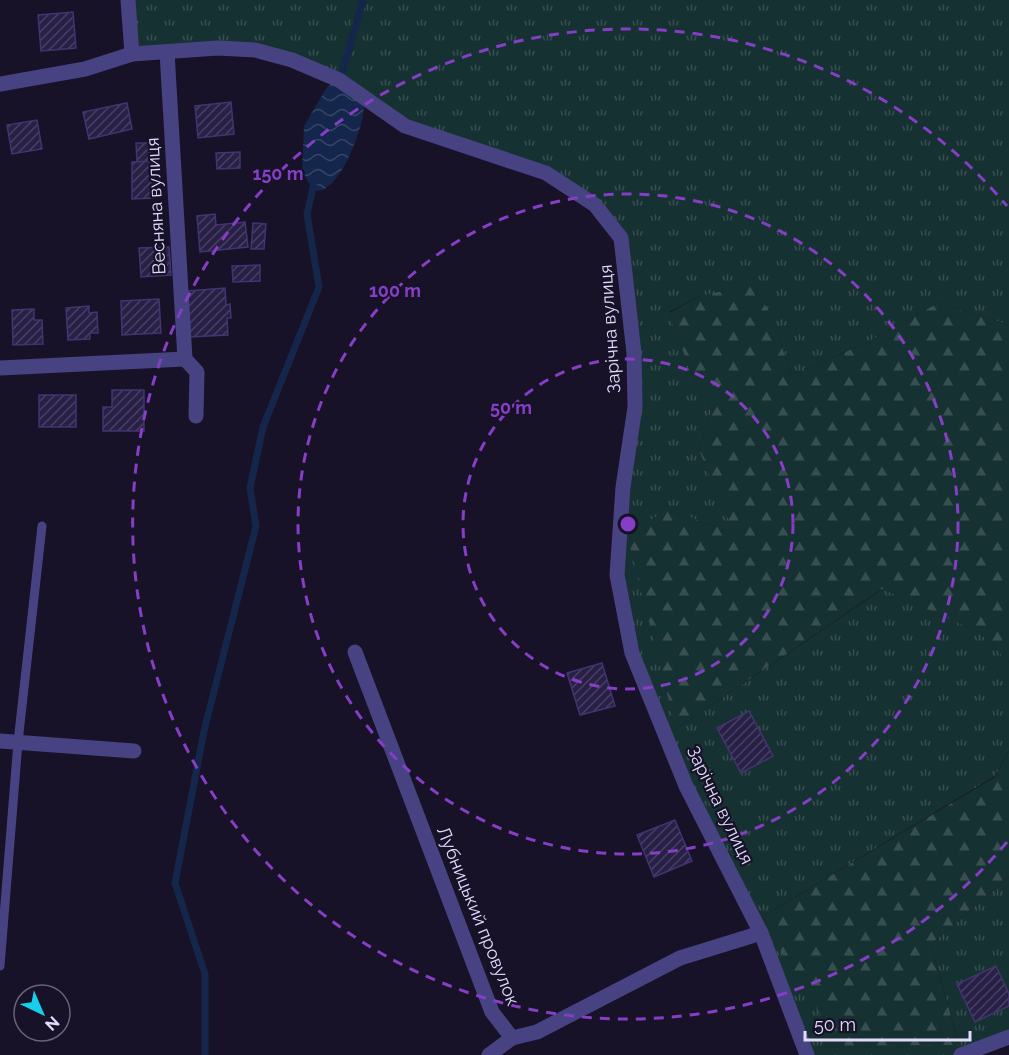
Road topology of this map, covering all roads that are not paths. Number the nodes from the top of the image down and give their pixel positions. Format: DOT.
graph roads {
  1 [pos="128,0"];
  2 [pos="167,52"];
  3 [pos="132,54"];
  4 [pos="0,84"];
  5 [pos="185,359"];
  6 [pos="0,368"];
  7 [pos="196,416"];
  8 [pos="42,526"];
  9 [pos="355,652"];
  10 [pos="0,741"];
  11 [pos="18,742"];
  12 [pos="134,750"];
  13 [pos="761,933"];
  14 [pos="0,966"];
  15 [pos="1009,1037"];
  16 [pos="512,1038"];
  17 [pos="489,1055"];
  18 [pos="807,1055"];
  19 [pos="961,1055"];
  1 -- 3 [label="street"];
  2 -- 3 [label="street, Зарічна вулиця"];
  2 -- 5 [label="street, Весняна вулиця"];
  2 -- 13 [label="street, Зарічна вулиця"];
  3 -- 4 [label="street, Зарічна вулиця"];
  5 -- 6 [label="street"];
  5 -- 7 [label="street, Весняна вулиця"];
  8 -- 11 [label="lane"];
  9 -- 16 [label="street, Лубницький провулок"];
  10 -- 11 [label="street"];
  11 -- 12 [label="street"];
  11 -- 14 [label="lane"];
  13 -- 16 [label="street"];
  13 -- 18 [label="street, Зарічна вулиця"];
  15 -- 19 [label="street"];
  16 -- 17 [label="street"];
}
